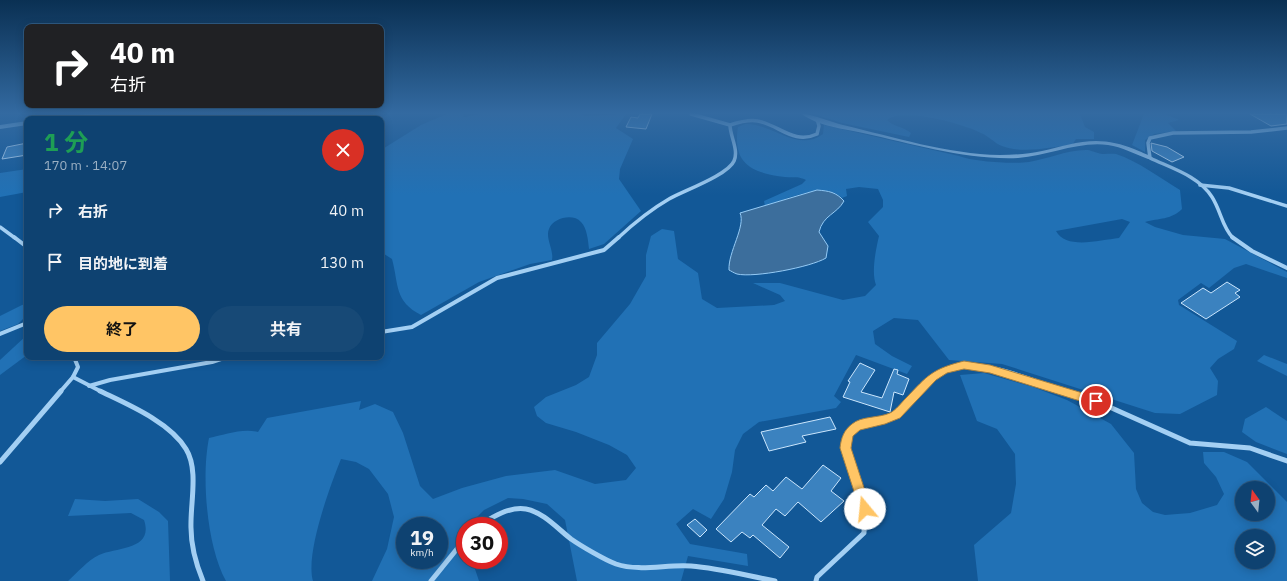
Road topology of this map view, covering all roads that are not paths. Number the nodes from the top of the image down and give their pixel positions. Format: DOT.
graph roads {
  1 [pos="731,141"];
  2 [pos="909,141"];
  3 [pos="1149,141"];
  4 [pos="1150,158"];
  5 [pos="1200,184"];
  6 [pos="1287,206"];
  7 [pos="0,228"];
  8 [pos="24,245"];
  9 [pos="1287,268"];
  10 [pos="24,324"];
  11 [pos="384,332"];
  12 [pos="0,334"];
  13 [pos="75,360"];
  14 [pos="218,360"];
  15 [pos="73,377"];
  16 [pos="88,386"];
  17 [pos="1287,461"];
  18 [pos="0,462"];
  19 [pos="492,517"];
  20 [pos="456,550"];
  21 [pos="204,581"];
  22 [pos="431,581"];
  23 [pos="774,581"];
  24 [pos="816,581"];
  1 -- 11 [label="street"];
  2 -- 4 [label="street"];
  3 -- 4 [label="street"];
  4 -- 5 [label="street"];
  5 -- 6 [label="street"];
  5 -- 9 [label="street"];
  7 -- 8 [label="street"];
  10 -- 12 [label="street"];
  13 -- 15 [label="street"];
  14 -- 16 [label="street"];
  15 -- 16 [label="street"];
  15 -- 18 [label="street"];
  16 -- 21 [label="street"];
  17 -- 24 [label="street"];
  19 -- 23 [label="street"];
  20 -- 22 [label="street"];
}
